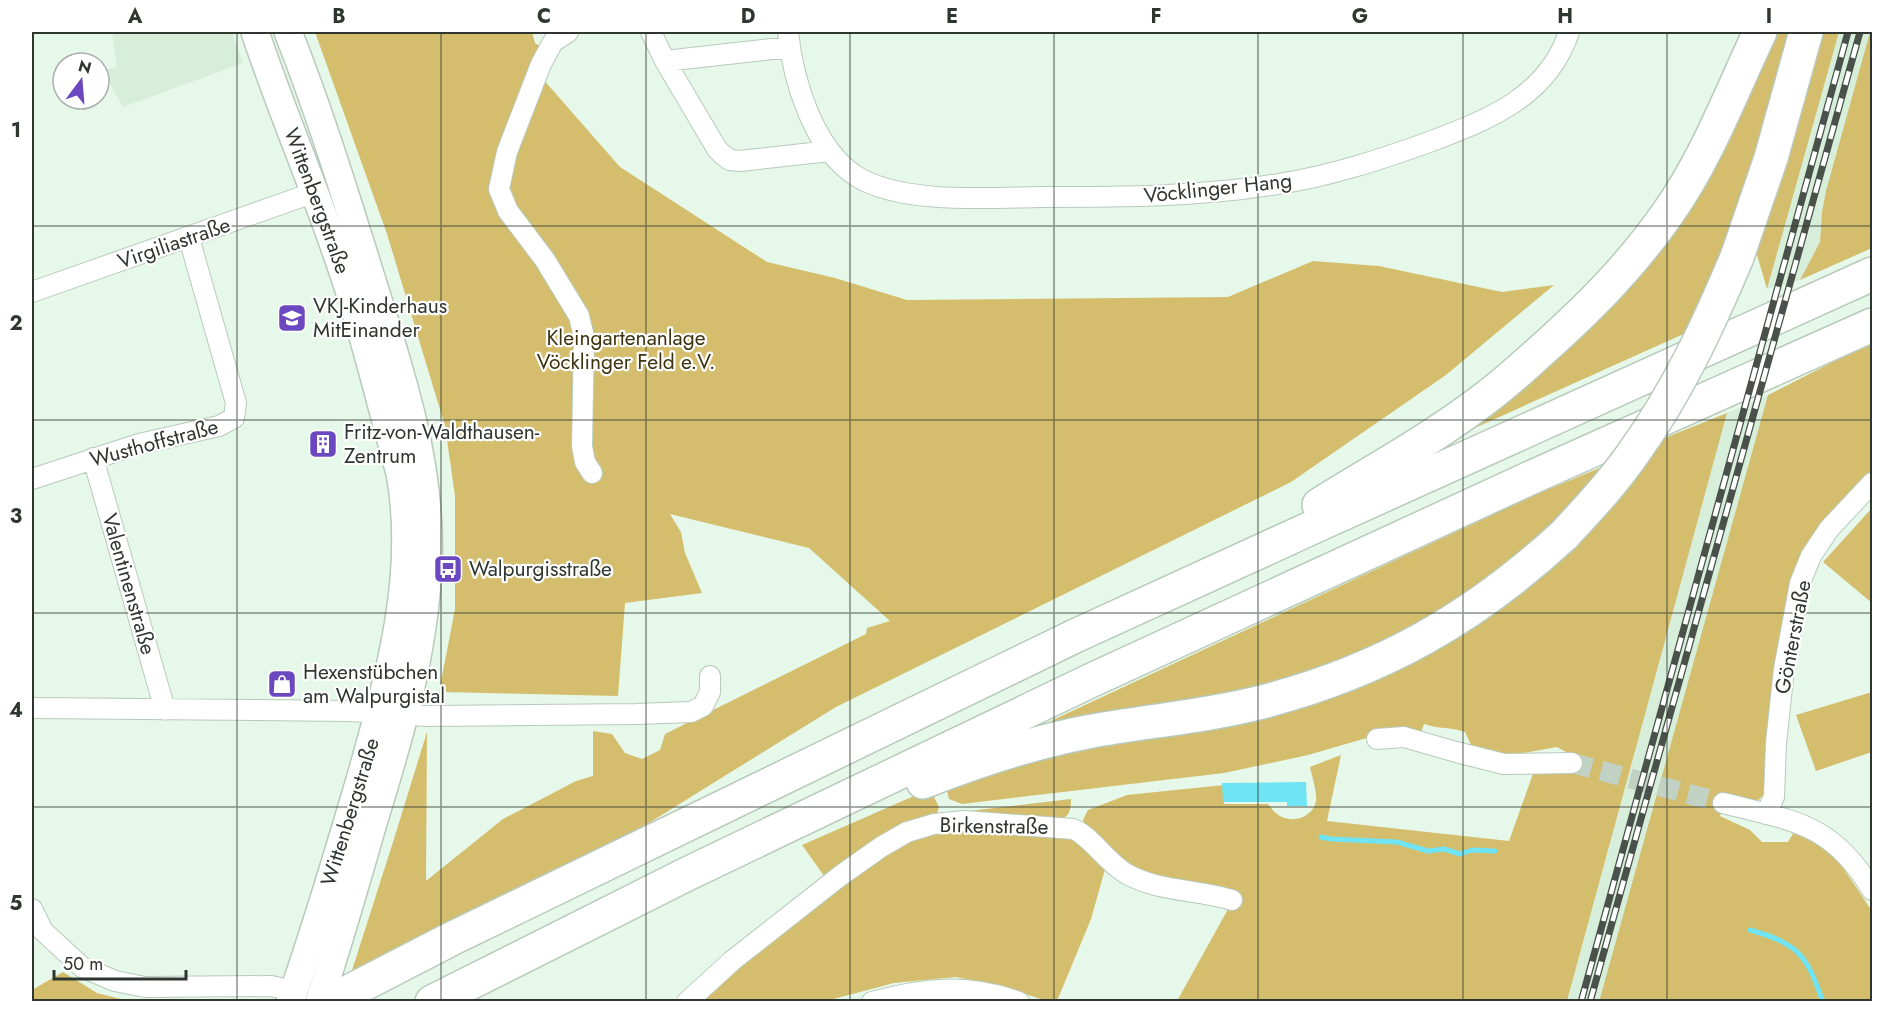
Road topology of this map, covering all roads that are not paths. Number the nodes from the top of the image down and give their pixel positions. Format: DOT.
graph roads {
  1 [pos="255,32"];
  2 [pos="288,32"];
  3 [pos="567,32"];
  4 [pos="651,32"];
  5 [pos="1569,32"];
  6 [pos="1760,32"];
  7 [pos="1806,32"];
  8 [pos="789,39"];
  9 [pos="665,62"];
  10 [pos="830,151"];
  11 [pos="315,192"];
  12 [pos="189,238"];
  13 [pos="1872,274"];
  14 [pos="32,292"];
  15 [pos="1872,325"];
  16 [pos="93,458"];
  17 [pos="592,473"];
  18 [pos="32,479"];
  19 [pos="1872,483"];
  20 [pos="1206,576"];
  21 [pos="710,676"];
  22 [pos="32,708"];
  23 [pos="165,711"];
  24 [pos="392,713"];
  25 [pos="1377,739"];
  26 [pos="1572,763"];
  27 [pos="1723,803"];
  28 [pos="1766,814"];
  29 [pos="782,829"];
  30 [pos="1872,890"];
  31 [pos="1232,900"];
  32 [pos="32,909"];
  33 [pos="329,988"];
  34 [pos="292,997"];
  35 [pos="319,1002"];
  36 [pos="432,1002"];
  37 [pos="687,1002"];
  38 [pos="872,1002"];
  39 [pos="1019,1002"];
  1 -- 11 [label="main road, Wittenbergstraße"];
  2 -- 24 [label="main road, Wittenbergstraße"];
  3 -- 17 [label="street"];
  4 -- 9 [label="street"];
  5 -- 10 [label="street, Vöcklinger Hang"];
  6 -- 20 [label="highway"];
  7 -- 29 [label="highway, bridge"];
  8 -- 9 [label="street, Vöcklinger Hang"];
  8 -- 10 [label="street, Vöcklinger Hang"];
  9 -- 10 [label="street"];
  11 -- 12 [label="street, Virgiliastraße"];
  11 -- 24 [label="main road, Wittenbergstraße"];
  12 -- 14 [label="street, Virgiliastraße"];
  12 -- 16 [label="street, Wusthoffstraße"];
  13 -- 20 [label="highway"];
  15 -- 29 [label="highway"];
  16 -- 18 [label="street, Wusthoffstraße"];
  16 -- 23 [label="street, Valentinenstraße"];
  19 -- 28 [label="street, Gönterstraße"];
  20 -- 33 [label="highway"];
  21 -- 24 [label="street"];
  22 -- 23 [label="street"];
  23 -- 24 [label="street"];
  24 -- 33 [label="main road, Wittenbergstraße"];
  24 -- 34 [label="main road, Wittenbergstraße"];
  25 -- 26 [label="street"];
  27 -- 28 [label="street"];
  28 -- 30 [label="street"];
  29 -- 36 [label="highway"];
  31 -- 37 [label="street, Birkenstraße"];
  32 -- 34 [label="street"];
  33 -- 35 [label="main road, Wittenbergstraße"];
  38 -- 39 [label="street"];
}
